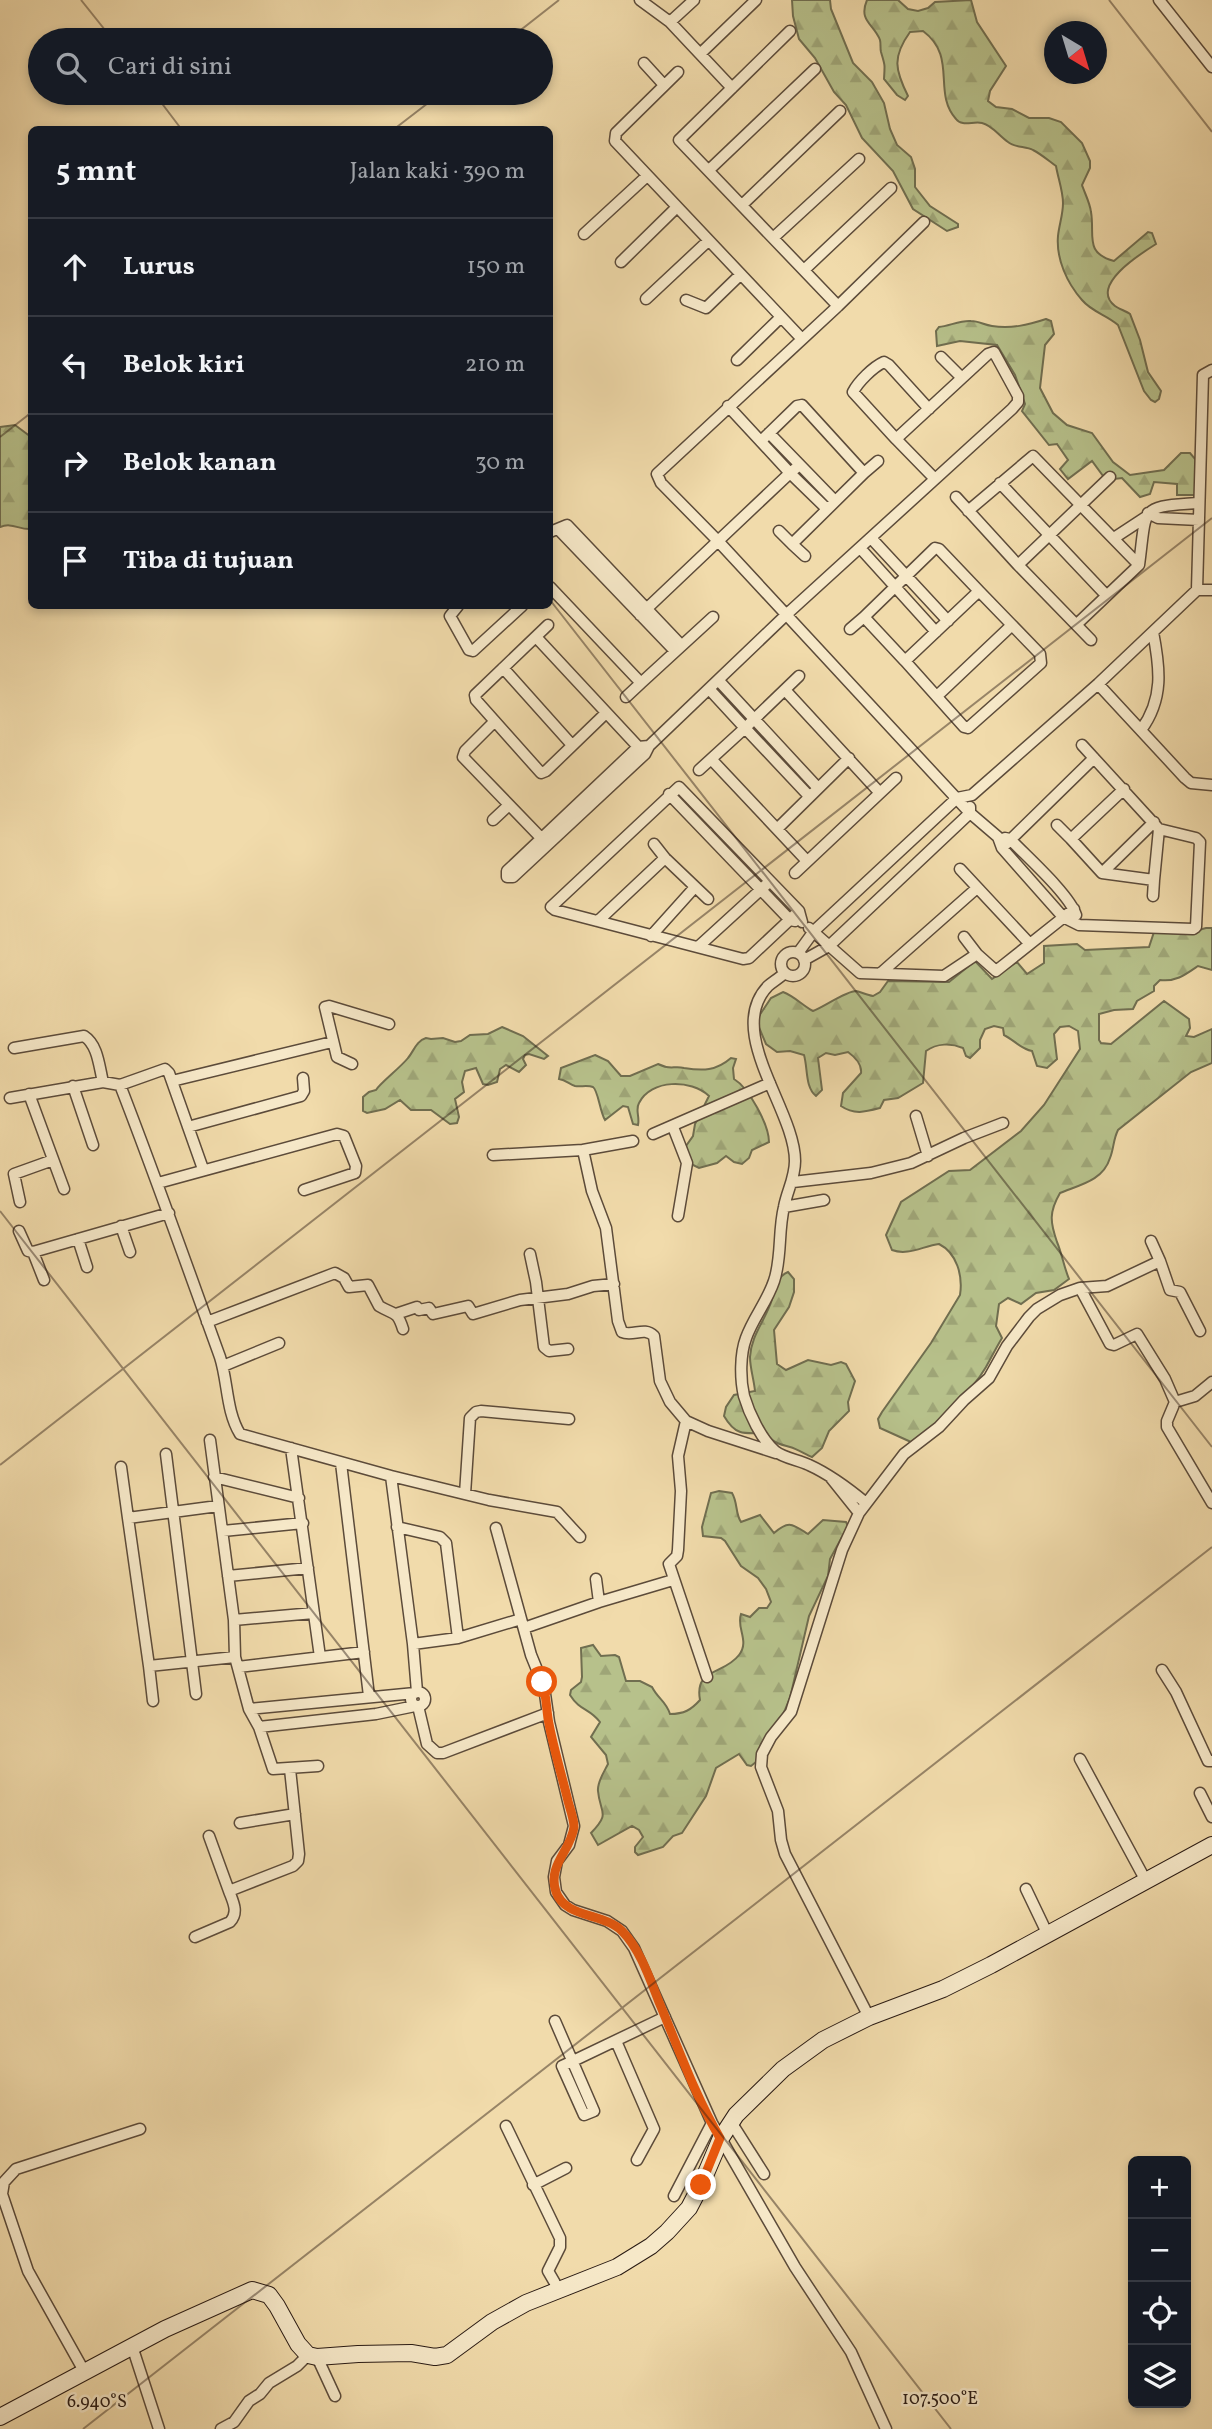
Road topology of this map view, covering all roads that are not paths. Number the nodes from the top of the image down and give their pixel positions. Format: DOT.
graph roads {
  1 [pos="640,0"];
  2 [pos="694,0"];
  3 [pos="756,0"];
  4 [pos="1158,0"];
  5 [pos="670,22"];
  6 [pos="790,31"];
  7 [pos="700,54"];
  8 [pos="644,63"];
  9 [pos="1212,67"];
  10 [pos="816,69"];
  11 [pos="678,72"];
  12 [pos="664,85"];
  13 [pos="732,88"];
  14 [pos="840,111"];
  15 [pos="859,159"];
  16 [pos="709,170"];
  17 [pos="647,176"];
  18 [pos="891,188"];
  19 [pos="743,205"];
  20 [pos="676,208"];
  21 [pos="924,222"];
  22 [pos="584,234"];
  23 [pos="773,238"];
  24 [pos="708,241"];
  25 [pos="621,262"];
  26 [pos="804,270"];
  27 [pos="740,275"];
  28 [pos="646,299"];
  29 [pos="686,300"];
  30 [pos="838,306"];
  31 [pos="781,317"];
  32 [pos="802,339"];
  33 [pos="942,357"];
  34 [pos="737,360"];
  35 [pos="1212,370"];
  36 [pos="961,378"];
  37 [pos="728,406"];
  38 [pos="929,409"];
  39 [pos="765,437"];
  40 [pos="896,439"];
  41 [pos="878,461"];
  42 [pos="795,469"];
  43 [pos="864,472"];
  44 [pos="1110,477"];
  45 [pos="935,479"];
  46 [pos="1000,483"];
  47 [pos="956,497"];
  48 [pos="1082,503"];
  49 [pos="1199,503"];
  50 [pos="830,504"];
  51 [pos="968,511"];
  52 [pos="1147,515"];
  53 [pos="1199,520"];
  54 [pos="554,531"];
  55 [pos="779,531"];
  56 [pos="1049,534"];
  57 [pos="871,538"];
  58 [pos="1114,538"];
  59 [pos="718,541"];
  60 [pos="792,544"];
  61 [pos="860,548"];
  62 [pos="805,556"];
  63 [pos="1018,565"];
  64 [pos="1139,565"];
  65 [pos="906,576"];
  66 [pos="895,587"];
  67 [pos="553,590"];
  68 [pos="1197,590"];
  69 [pos="1212,590"];
  70 [pos="979,591"];
  71 [pos="1105,595"];
  72 [pos="456,609"];
  73 [pos="519,609"];
  74 [pos="643,612"];
  75 [pos="787,614"];
  76 [pos="713,617"];
  77 [pos="864,618"];
  78 [pos="948,621"];
  79 [pos="1077,624"];
  80 [pos="548,625"];
  81 [pos="1012,625"];
  82 [pos="850,629"];
  83 [pos="936,632"];
  84 [pos="1153,632"];
  85 [pos="536,637"];
  86 [pos="1091,640"];
  87 [pos="678,648"];
  88 [pos="905,661"];
  89 [pos="503,668"];
  90 [pos="799,677"];
  91 [pos="719,681"];
  92 [pos="641,683"];
  93 [pos="1098,684"];
  94 [pos="710,690"];
  95 [pos="785,690"];
  96 [pos="937,696"];
  97 [pos="626,697"];
  98 [pos="607,713"];
  99 [pos="494,722"];
  100 [pos="749,724"];
  101 [pos="1141,730"];
  102 [pos="572,745"];
  103 [pos="1082,745"];
  104 [pos="644,749"];
  105 [pos="849,758"];
  106 [pos="1094,758"];
  107 [pos="712,760"];
  108 [pos="699,770"];
  109 [pos="896,778"];
  110 [pos="1212,785"];
  111 [pos="1124,789"];
  112 [pos="814,792"];
  113 [pos="880,793"];
  114 [pos="972,795"];
  115 [pos="957,798"];
  116 [pos="509,805"];
  117 [pos="970,813"];
  118 [pos="493,820"];
  119 [pos="1057,825"];
  120 [pos="1156,826"];
  121 [pos="777,829"];
  122 [pos="1010,839"];
  123 [pos="1071,839"];
  124 [pos="1000,842"];
  125 [pos="654,844"];
  126 [pos="665,858"];
  127 [pos="807,861"];
  128 [pos="960,869"];
  129 [pos="795,873"];
  130 [pos="1102,873"];
  131 [pos="1154,880"];
  132 [pos="766,886"];
  133 [pos="695,887"];
  134 [pos="977,888"];
  135 [pos="1153,896"];
  136 [pos="708,899"];
  137 [pos="1074,909"];
  138 [pos="800,917"];
  139 [pos="1063,917"];
  140 [pos="790,920"];
  141 [pos="598,921"];
  142 [pos="1079,925"];
  143 [pos="814,931"];
  144 [pos="651,936"];
  145 [pos="964,937"];
  146 [pos="1029,943"];
  147 [pos="829,946"];
  148 [pos="698,947"];
  149 [pos="977,954"];
  150 [pos="801,956"];
  151 [pos="882,972"];
  152 [pos="785,973"];
  153 [pos="390,1024"];
  154 [pos="332,1042"];
  155 [pos="14,1048"];
  156 [pos="352,1064"];
  157 [pos="303,1078"];
  158 [pos="172,1081"];
  159 [pos="103,1082"];
  160 [pos="770,1083"];
  161 [pos="120,1085"];
  162 [pos="74,1086"];
  163 [pos="29,1094"];
  164 [pos="10,1098"];
  165 [pos="916,1116"];
  166 [pos="1003,1124"];
  167 [pos="188,1127"];
  168 [pos="673,1127"];
  169 [pos="653,1134"];
  170 [pos="633,1141"];
  171 [pos="93,1145"];
  172 [pos="583,1150"];
  173 [pos="493,1155"];
  174 [pos="928,1156"];
  175 [pos="53,1160"];
  176 [pos="203,1169"];
  177 [pos="158,1182"];
  178 [pos="793,1182"];
  179 [pos="64,1189"];
  180 [pos="304,1190"];
  181 [pos="824,1200"];
  182 [pos="20,1202"];
  183 [pos="784,1207"];
  184 [pos="169,1213"];
  185 [pos="678,1216"];
  186 [pos="121,1226"];
  187 [pos="19,1231"];
  188 [pos="78,1239"];
  189 [pos="1151,1241"];
  190 [pos="33,1252"];
  191 [pos="130,1252"];
  192 [pos="530,1254"];
  193 [pos="1160,1261"];
  194 [pos="87,1267"];
  195 [pos="44,1280"];
  196 [pos="614,1284"];
  197 [pos="1080,1288"];
  198 [pos="538,1298"];
  199 [pos="396,1314"];
  200 [pos="207,1322"];
  201 [pos="403,1329"];
  202 [pos="1200,1331"];
  203 [pos="279,1343"];
  204 [pos="568,1349"];
  205 [pos="223,1366"];
  206 [pos="1212,1382"];
  207 [pos="1175,1402"];
  208 [pos="569,1419"];
  209 [pos="686,1421"];
  210 [pos="210,1440"];
  211 [pos="291,1448"];
  212 [pos="776,1452"];
  213 [pos="166,1454"];
  214 [pos="341,1463"];
  215 [pos="121,1468"];
  216 [pos="390,1476"];
  217 [pos="214,1477"];
  218 [pos="465,1494"];
  219 [pos="299,1498"];
  220 [pos="858,1501"];
  221 [pos="1212,1503"];
  222 [pos="218,1506"];
  223 [pos="175,1510"];
  224 [pos="128,1518"];
  225 [pos="303,1523"];
  226 [pos="397,1527"];
  227 [pos="496,1528"];
  228 [pos="223,1531"];
  229 [pos="580,1537"];
  230 [pos="308,1568"];
  231 [pos="229,1576"];
  232 [pos="596,1579"];
  233 [pos="673,1580"];
  234 [pos="599,1602"];
  235 [pos="314,1613"];
  236 [pos="234,1620"];
  237 [pos="523,1624"];
  238 [pos="458,1638"];
  239 [pos="413,1644"];
  240 [pos="364,1652"];
  241 [pos="320,1657"];
  242 [pos="192,1662"];
  243 [pos="237,1662"];
  244 [pos="149,1666"];
  245 [pos="1163,1670"];
  246 [pos="707,1677"];
  247 [pos="416,1693"];
  248 [pos="196,1694"];
  249 [pos="369,1696"];
  250 [pos="153,1701"];
  251 [pos="417,1706"];
  252 [pos="249,1709"];
  253 [pos="548,1713"];
  254 [pos="259,1727"];
  255 [pos="1080,1759"];
  256 [pos="1212,1761"];
  257 [pos="318,1766"];
  258 [pos="290,1769"];
  259 [pos="1200,1793"];
  260 [pos="295,1814"];
  261 [pos="1212,1817"];
  262 [pos="240,1823"];
  263 [pos="209,1836"];
  264 [pos="1212,1845"];
  265 [pos="1146,1881"];
  266 [pos="1026,1889"];
  267 [pos="229,1891"];
  268 [pos="1048,1935"];
  269 [pos="195,1937"];
  270 [pos="665,2017"];
  271 [pos="869,2017"];
  272 [pos="555,2021"];
  273 [pos="616,2040"];
  274 [pos="731,2122"];
  275 [pos="506,2126"];
  276 [pos="140,2129"];
  277 [pos="716,2131"];
  278 [pos="637,2160"];
  279 [pos="566,2168"];
  280 [pos="764,2174"];
  281 [pos="533,2185"];
  282 [pos="674,2196"];
  283 [pos="559,2290"];
  284 [pos="132,2346"];
  285 [pos="313,2356"];
  286 [pos="84,2371"];
  287 [pos="335,2396"];
  288 [pos="0,2417"];
  289 [pos="159,2429"];
  290 [pos="221,2429"];
  291 [pos="886,2429"];
  1 -- 5 [label="street"];
  2 -- 5 [label="street"];
  3 -- 7 [label="street"];
  4 -- 9 [label="street"];
  5 -- 7 [label="street"];
  6 -- 13 [label="street"];
  7 -- 13 [label="street"];
  8 -- 12 [label="street"];
  10 -- 16 [label="street"];
  11 -- 12 [label="street"];
  12 -- 17 [label="street"];
  13 -- 16 [label="street"];
  14 -- 19 [label="street"];
  15 -- 23 [label="street"];
  16 -- 19 [label="street"];
  17 -- 20 [label="street"];
  17 -- 22 [label="street"];
  18 -- 26 [label="street"];
  19 -- 23 [label="street"];
  20 -- 24 [label="street"];
  20 -- 25 [label="street"];
  21 -- 30 [label="street"];
  23 -- 26 [label="street"];
  24 -- 27 [label="street"];
  24 -- 28 [label="street"];
  26 -- 30 [label="street"];
  27 -- 29 [label="street"];
  27 -- 31 [label="street"];
  30 -- 32 [label="street"];
  31 -- 32 [label="street"];
  31 -- 34 [label="street"];
  32 -- 37 [label="street"];
  33 -- 36 [label="street"];
  35 -- 49 [label="street"];
  36 -- 38 [label="street"];
  36 -- 45 [label="street"];
  37 -- 39 [label="street"];
  37 -- 59 [label="street"];
  38 -- 40 [label="street"];
  38 -- 40 [label="street"];
  39 -- 42 [label="street"];
  39 -- 43 [label="street"];
  40 -- 45 [label="street"];
  41 -- 43 [label="street"];
  42 -- 50 [label="street"];
  42 -- 59 [label="street"];
  43 -- 50 [label="street"];
  44 -- 48 [label="street"];
  45 -- 57 [label="street"];
  46 -- 48 [label="street"];
  46 -- 51 [label="street"];
  46 -- 56 [label="street"];
  47 -- 51 [label="street"];
  48 -- 56 [label="street"];
  48 -- 58 [label="street"];
  49 -- 52 [label="street"];
  49 -- 53 [label="street"];
  50 -- 60 [label="street"];
  51 -- 63 [label="street"];
  52 -- 53 [label="street"];
  52 -- 58 [label="street"];
  52 -- 64 [label="street"];
  53 -- 68 [label="street"];
  54 -- 74 [label="street"];
  55 -- 60 [label="street"];
  56 -- 63 [label="street"];
  56 -- 71 [label="street"];
  57 -- 61 [label="street"];
  57 -- 65 [label="street"];
  58 -- 64 [label="street"];
  59 -- 74 [label="street"];
  59 -- 75 [label="street"];
  60 -- 62 [label="street"];
  61 -- 66 [label="street"];
  61 -- 75 [label="street"];
  63 -- 79 [label="street"];
  64 -- 71 [label="street"];
  65 -- 66 [label="street"];
  65 -- 70 [label="street"];
  65 -- 78 [label="street"];
  66 -- 77 [label="street"];
  66 -- 83 [label="street"];
  67 -- 92 [label="street"];
  68 -- 69 [label="street"];
  68 -- 84 [label="street"];
  70 -- 78 [label="street"];
  70 -- 81 [label="street"];
  71 -- 79 [label="street"];
  72 -- 73 [label="street"];
  74 -- 87 [label="street"];
  75 -- 91 [label="street"];
  75 -- 115 [label="street"];
  76 -- 87 [label="street"];
  77 -- 82 [label="street"];
  77 -- 88 [label="street"];
  78 -- 83 [label="street"];
  79 -- 86 [label="street"];
  80 -- 85 [label="street"];
  81 -- 96 [label="street"];
  81 -- 96 [label="street"];
  83 -- 88 [label="street"];
  84 -- 93 [label="street"];
  84 -- 101 [label="street"];
  85 -- 89 [label="street"];
  85 -- 98 [label="street"];
  87 -- 92 [label="street"];
  88 -- 96 [label="street"];
  89 -- 99 [label="street"];
  89 -- 102 [label="street"];
  90 -- 95 [label="street"];
  91 -- 94 [label="street"];
  91 -- 100 [label="street"];
  92 -- 97 [label="street"];
  93 -- 101 [label="street"];
  93 -- 114 [label="street"];
  94 -- 100 [label="street"];
  94 -- 104 [label="street"];
  95 -- 100 [label="street"];
  95 -- 105 [label="street"];
  98 -- 102 [label="street"];
  98 -- 104 [label="street"];
  99 -- 102 [label="street"];
  99 -- 116 [label="street"];
  100 -- 107 [label="street"];
  100 -- 112 [label="street"];
  101 -- 110 [label="street"];
  103 -- 106 [label="street"];
  104 -- 116 [label="street"];
  105 -- 112 [label="street"];
  105 -- 113 [label="street"];
  106 -- 111 [label="street"];
  106 -- 122 [label="street"];
  107 -- 108 [label="street"];
  107 -- 121 [label="street"];
  109 -- 113 [label="street"];
  111 -- 120 [label="street"];
  111 -- 123 [label="street"];
  112 -- 121 [label="street"];
  113 -- 127 [label="street"];
  114 -- 115 [label="street"];
  114 -- 117 [label="street"];
  115 -- 117 [label="street"];
  115 -- 143 [label="street"];
  116 -- 118 [label="street"];
  117 -- 124 [label="street"];
  117 -- 147 [label="street"];
  119 -- 123 [label="street"];
  120 -- 130 [label="street"];
  120 -- 131 [label="street"];
  120 -- 142 [label="street"];
  121 -- 127 [label="street"];
  122 -- 124 [label="street"];
  122 -- 137 [label="street"];
  123 -- 130 [label="street"];
  124 -- 139 [label="street"];
  125 -- 126 [label="street"];
  126 -- 133 [label="street"];
  126 -- 141 [label="street"];
  127 -- 129 [label="street"];
  128 -- 134 [label="street"];
  130 -- 131 [label="street"];
  131 -- 135 [label="street"];
  132 -- 138 [label="street"];
  132 -- 140 [label="street"];
  132 -- 141 [label="street"];
  132 -- 148 [label="street"];
  133 -- 136 [label="street"];
  133 -- 144 [label="street"];
  134 -- 146 [label="street"];
  134 -- 151 [label="street"];
  137 -- 139 [label="street"];
  137 -- 142 [label="street"];
  138 -- 140 [label="street"];
  138 -- 143 [label="street"];
  139 -- 142 [label="street"];
  139 -- 146 [label="street"];
  140 -- 148 [label="street"];
  141 -- 144 [label="street"];
  143 -- 147 [label="street"];
  143 -- 150 [label="street"];
  144 -- 148 [label="street"];
  145 -- 149 [label="street"];
  146 -- 149 [label="street"];
  147 -- 150 [label="street"];
  147 -- 151 [label="street"];
  149 -- 151 [label="street"];
  150 -- 152 [label="street"];
  150 -- 152 [label="street"];
  152 -- 160 [label="street"];
  153 -- 154 [label="street"];
  154 -- 156 [label="street"];
  154 -- 158 [label="street"];
  155 -- 159 [label="street"];
  157 -- 167 [label="street"];
  158 -- 161 [label="street"];
  158 -- 167 [label="street"];
  159 -- 161 [label="street"];
  159 -- 162 [label="street"];
  160 -- 168 [label="street"];
  160 -- 178 [label="street"];
  161 -- 177 [label="street"];
  162 -- 163 [label="street"];
  162 -- 171 [label="street"];
  163 -- 164 [label="street"];
  163 -- 175 [label="street"];
  165 -- 174 [label="street"];
  166 -- 174 [label="street"];
  167 -- 176 [label="street"];
  168 -- 169 [label="street"];
  168 -- 185 [label="street"];
  170 -- 172 [label="street"];
  172 -- 173 [label="street"];
  172 -- 196 [label="street"];
  174 -- 178 [label="street"];
  175 -- 179 [label="street"];
  175 -- 182 [label="street"];
  176 -- 177 [label="street"];
  176 -- 180 [label="street"];
  177 -- 184 [label="street"];
  178 -- 183 [label="street"];
  181 -- 183 [label="street"];
  183 -- 212 [label="street"];
  184 -- 186 [label="street"];
  184 -- 200 [label="street"];
  186 -- 188 [label="street"];
  186 -- 191 [label="street"];
  187 -- 190 [label="street"];
  188 -- 190 [label="street"];
  188 -- 194 [label="street"];
  189 -- 193 [label="street"];
  190 -- 195 [label="street"];
  192 -- 198 [label="street"];
  193 -- 197 [label="street"];
  193 -- 202 [label="street"];
  196 -- 198 [label="street"];
  196 -- 209 [label="street"];
  197 -- 207 [label="street"];
  197 -- 220 [label="street"];
  198 -- 199 [label="street"];
  198 -- 204 [label="street"];
  199 -- 200 [label="street"];
  199 -- 201 [label="street"];
  200 -- 205 [label="street"];
  203 -- 205 [label="street"];
  205 -- 211 [label="street"];
  206 -- 207 [label="street"];
  207 -- 221 [label="street"];
  208 -- 218 [label="street"];
  209 -- 212 [label="street"];
  209 -- 233 [label="street"];
  210 -- 217 [label="street"];
  211 -- 214 [label="street"];
  211 -- 219 [label="street"];
  212 -- 220 [label="street"];
  213 -- 223 [label="street"];
  214 -- 216 [label="street"];
  214 -- 240 [label="street"];
  215 -- 224 [label="street"];
  216 -- 218 [label="street"];
  216 -- 226 [label="street"];
  217 -- 219 [label="street"];
  217 -- 222 [label="street"];
  218 -- 229 [label="street"];
  219 -- 225 [label="street"];
  220 -- 271 [label="street"];
  222 -- 223 [label="street"];
  222 -- 228 [label="street"];
  223 -- 224 [label="street"];
  223 -- 242 [label="street"];
  224 -- 244 [label="street"];
  225 -- 228 [label="street"];
  225 -- 230 [label="street"];
  226 -- 238 [label="street"];
  226 -- 239 [label="street"];
  227 -- 237 [label="street"];
  228 -- 231 [label="street"];
  230 -- 231 [label="street"];
  230 -- 235 [label="street"];
  231 -- 236 [label="street"];
  232 -- 234 [label="street"];
  233 -- 234 [label="street"];
  233 -- 246 [label="street"];
  234 -- 237 [label="street"];
  235 -- 236 [label="street"];
  235 -- 241 [label="street"];
  236 -- 243 [label="street"];
  237 -- 238 [label="street"];
  237 -- 253 [label="street"];
  238 -- 239 [label="street"];
  239 -- 247 [label="street"];
  240 -- 241 [label="street"];
  240 -- 249 [label="street"];
  241 -- 243 [label="street"];
  242 -- 243 [label="street"];
  242 -- 244 [label="street"];
  242 -- 248 [label="street"];
  243 -- 252 [label="street"];
  244 -- 250 [label="street"];
  245 -- 256 [label="street"];
  247 -- 249 [label="street"];
  247 -- 251 [label="street"];
  249 -- 252 [label="street"];
  251 -- 253 [label="street"];
  251 -- 254 [label="street"];
  252 -- 254 [label="street"];
  253 -- 270 [label="street"];
  254 -- 258 [label="street"];
  255 -- 265 [label="street"];
  257 -- 258 [label="street"];
  258 -- 260 [label="street"];
  259 -- 261 [label="street"];
  260 -- 262 [label="street"];
  260 -- 267 [label="street"];
  263 -- 267 [label="street"];
  264 -- 265 [label="street"];
  265 -- 268 [label="street"];
  266 -- 268 [label="street"];
  267 -- 269 [label="street"];
  268 -- 271 [label="street"];
  270 -- 273 [label="street"];
  270 -- 277 [label="street"];
  271 -- 274 [label="street"];
  272 -- 273 [label="street"];
  273 -- 278 [label="street"];
  274 -- 277 [label="street"];
  274 -- 280 [label="street"];
  275 -- 281 [label="street"];
  276 -- 286 [label="street"];
  277 -- 282 [label="street"];
  277 -- 283 [label="street"];
  277 -- 291 [label="street"];
  279 -- 281 [label="street"];
  281 -- 283 [label="street"];
  283 -- 285 [label="street"];
  284 -- 285 [label="street"];
  284 -- 286 [label="street"];
  284 -- 289 [label="street"];
  285 -- 287 [label="street"];
  285 -- 290 [label="street"];
  286 -- 288 [label="street"];
}
